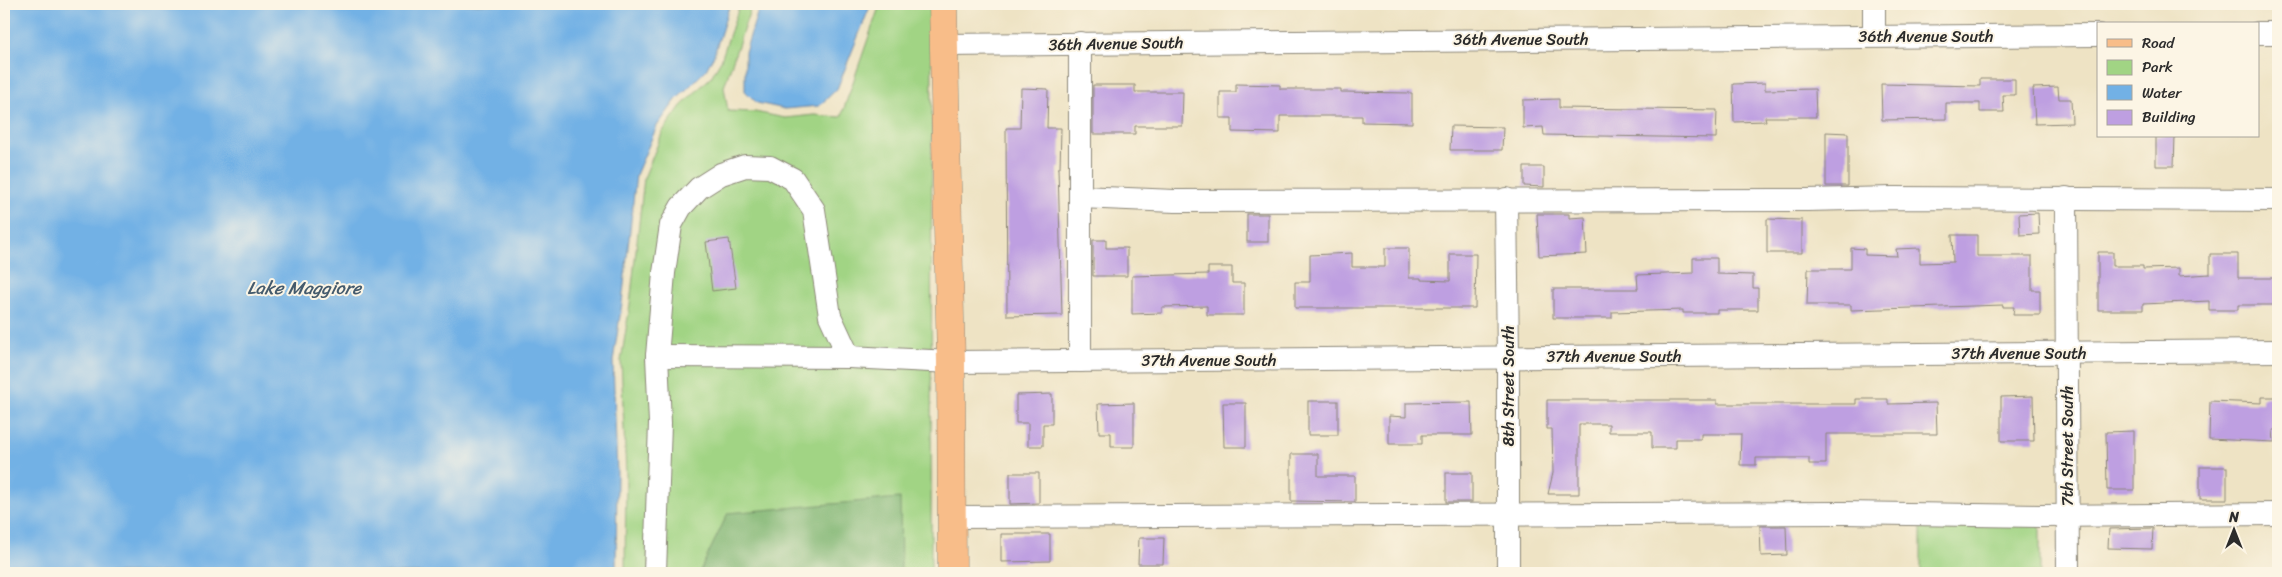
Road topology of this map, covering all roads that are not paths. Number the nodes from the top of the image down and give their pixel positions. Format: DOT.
graph roads {
  1 [pos="943,4"];
  2 [pos="1874,4"];
  3 [pos="2278,33"];
  4 [pos="2260,34"];
  5 [pos="2097,35"];
  6 [pos="1874,36"];
  7 [pos="1080,43"];
  8 [pos="944,45"];
  9 [pos="1080,197"];
  10 [pos="2066,198"];
  11 [pos="1506,199"];
  12 [pos="2278,200"];
  13 [pos="2278,351"];
  14 [pos="2066,353"];
  15 [pos="657,356"];
  16 [pos="849,357"];
  17 [pos="1508,357"];
  18 [pos="1080,361"];
  19 [pos="950,362"];
  20 [pos="2278,514"];
  21 [pos="1508,516"];
  22 [pos="2067,516"];
  23 [pos="951,518"];
  24 [pos="655,573"];
  25 [pos="952,573"];
  26 [pos="1508,573"];
  27 [pos="2068,573"];
  1 -- 8 [label="main road"];
  2 -- 6 [label="street"];
  3 -- 4 [label="street"];
  5 -- 6 [label="street, 36th Avenue South"];
  6 -- 7 [label="street, 36th Avenue South"];
  7 -- 8 [label="street, 36th Avenue South"];
  7 -- 9 [label="street"];
  8 -- 19 [label="main road"];
  9 -- 11 [label="street"];
  9 -- 18 [label="street"];
  10 -- 11 [label="street"];
  10 -- 12 [label="street"];
  10 -- 14 [label="street, 7th Street South"];
  11 -- 17 [label="street, 8th Street South"];
  13 -- 14 [label="street, 37th Avenue South"];
  14 -- 17 [label="street, 37th Avenue South"];
  14 -- 22 [label="street, 7th Street South"];
  15 -- 16 [label="street, 37th Avenue South"];
  15 -- 16 [label="street"];
  15 -- 24 [label="street"];
  16 -- 19 [label="street, 37th Avenue South"];
  17 -- 18 [label="street, 37th Avenue South"];
  17 -- 21 [label="street, 8th Street South"];
  18 -- 19 [label="street, 37th Avenue South"];
  19 -- 23 [label="main road"];
  20 -- 22 [label="street"];
  21 -- 22 [label="street"];
  21 -- 23 [label="street"];
  21 -- 26 [label="street, 8th Street South"];
  22 -- 27 [label="street, 7th Street South"];
  23 -- 25 [label="main road"];
}
